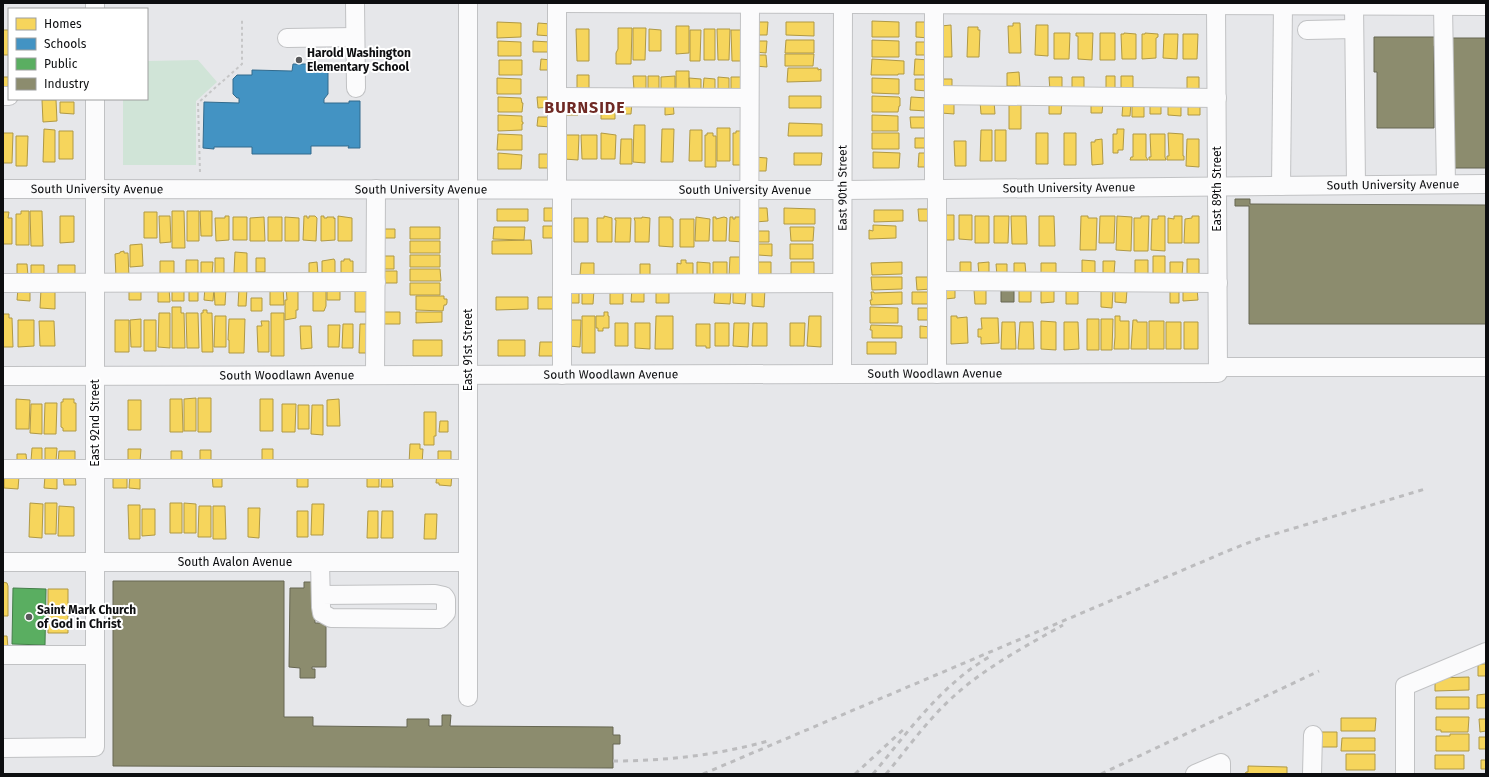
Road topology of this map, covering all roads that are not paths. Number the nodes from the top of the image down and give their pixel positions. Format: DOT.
graph roads {
  1 [pos="355,3"];
  2 [pos="468,3"];
  3 [pos="557,3"];
  4 [pos="563,3"];
  5 [pos="750,3"];
  6 [pos="843,3"];
  7 [pos="934,4"];
  8 [pos="1228,4"];
  9 [pos="1283,5"];
  10 [pos="1354,5"];
  11 [pos="1443,6"];
  12 [pos="1486,6"];
  13 [pos="1354,29"];
  14 [pos="1307,30"];
  15 [pos="355,37"];
  16 [pos="287,38"];
  17 [pos="356,88"];
  18 [pos="934,95"];
  19 [pos="557,97"];
  20 [pos="749,98"];
  21 [pos="1217,98"];
  22 [pos="95,100"];
  23 [pos="1446,184"];
  24 [pos="1486,184"];
  25 [pos="1356,185"];
  26 [pos="1281,186"];
  27 [pos="1217,187"];
  28 [pos="3,189"];
  29 [pos="95,189"];
  30 [pos="376,189"];
  31 [pos="468,189"];
  32 [pos="935,189"];
  33 [pos="559,190"];
  34 [pos="749,190"];
  35 [pos="843,190"];
  36 [pos="937,281"];
  37 [pos="95,282"];
  38 [pos="376,282"];
  39 [pos="3,283"];
  40 [pos="749,283"];
  41 [pos="842,283"];
  42 [pos="1218,283"];
  43 [pos="562,284"];
  44 [pos="1486,367"];
  45 [pos="1218,370"];
  46 [pos="842,374"];
  47 [pos="937,374"];
  48 [pos="375,375"];
  49 [pos="468,375"];
  50 [pos="562,375"];
  51 [pos="3,376"];
  52 [pos="95,376"];
  53 [pos="3,469"];
  54 [pos="95,469"];
  55 [pos="468,469"];
  56 [pos="3,562"];
  57 [pos="95,562"];
  58 [pos="320,562"];
  59 [pos="468,562"];
  60 [pos="321,595"];
  61 [pos="1486,652"];
  62 [pos="3,655"];
  63 [pos="95,655"];
  64 [pos="468,697"];
  65 [pos="1313,735"];
  66 [pos="3,748"];
  67 [pos="1221,768"];
  68 [pos="1195,774"];
  69 [pos="1312,774"];
  70 [pos="1405,774"];
  1 -- 15 [label="street"];
  2 -- 31 [label="street, East 91st Street"];
  3 -- 19 [label="street"];
  4 -- 5 [label="street"];
  5 -- 6 [label="street"];
  5 -- 20 [label="street"];
  6 -- 7 [label="street"];
  6 -- 35 [label="street, East 90th Street"];
  7 -- 8 [label="street"];
  7 -- 18 [label="street"];
  8 -- 9 [label="street"];
  8 -- 21 [label="street, East 89th Street"];
  9 -- 10 [label="street"];
  9 -- 26 [label="street"];
  10 -- 11 [label="street"];
  10 -- 13 [label="street"];
  11 -- 12 [label="street"];
  11 -- 23 [label="street"];
  13 -- 14 [label="street"];
  13 -- 25 [label="street"];
  15 -- 16 [label="street"];
  15 -- 17 [label="street"];
  18 -- 21 [label="street"];
  18 -- 32 [label="street"];
  19 -- 20 [label="street"];
  19 -- 33 [label="street"];
  20 -- 34 [label="street"];
  21 -- 27 [label="street, East 89th Street"];
  22 -- 29 [label="street, East 92nd Street"];
  23 -- 24 [label="street, South University Avenue"];
  23 -- 25 [label="street, South University Avenue"];
  25 -- 26 [label="street, South University Avenue"];
  26 -- 27 [label="street, South University Avenue"];
  27 -- 32 [label="street, South University Avenue"];
  27 -- 42 [label="street, East 89th Street"];
  28 -- 29 [label="street, South University Avenue"];
  29 -- 30 [label="street, South University Avenue"];
  29 -- 37 [label="street, East 92nd Street"];
  30 -- 31 [label="street, South University Avenue"];
  30 -- 38 [label="street"];
  31 -- 33 [label="street, South University Avenue"];
  31 -- 49 [label="street, East 91st Street"];
  32 -- 35 [label="street, South University Avenue"];
  32 -- 36 [label="street"];
  33 -- 34 [label="street, South University Avenue"];
  33 -- 43 [label="street"];
  34 -- 35 [label="street, South University Avenue"];
  34 -- 40 [label="street"];
  35 -- 41 [label="street, East 90th Street"];
  36 -- 42 [label="street"];
  36 -- 47 [label="street"];
  37 -- 38 [label="street"];
  37 -- 39 [label="street"];
  37 -- 52 [label="street, East 92nd Street"];
  38 -- 48 [label="street"];
  40 -- 41 [label="street"];
  40 -- 43 [label="street"];
  41 -- 46 [label="street, East 90th Street"];
  42 -- 45 [label="street, East 89th Street"];
  43 -- 50 [label="street"];
  44 -- 45 [label="street, South Woodlawn Avenue"];
  45 -- 47 [label="street, South Woodlawn Avenue"];
  46 -- 47 [label="street, South Woodlawn Avenue"];
  46 -- 50 [label="street, South Woodlawn Avenue"];
  48 -- 49 [label="street, South Woodlawn Avenue"];
  48 -- 52 [label="street, South Woodlawn Avenue"];
  49 -- 50 [label="street, South Woodlawn Avenue"];
  49 -- 55 [label="street, East 91st Street"];
  51 -- 52 [label="street, South Woodlawn Avenue"];
  52 -- 54 [label="street, East 92nd Street"];
  53 -- 54 [label="street"];
  54 -- 55 [label="street"];
  54 -- 57 [label="street, East 92nd Street"];
  55 -- 59 [label="street, East 91st Street"];
  56 -- 57 [label="street, South Avalon Avenue"];
  57 -- 58 [label="street, South Avalon Avenue"];
  57 -- 63 [label="street, East 92nd Street"];
  58 -- 59 [label="street, South Avalon Avenue"];
  58 -- 60 [label="street"];
  59 -- 64 [label="street, East 91st Street"];
  60 -- 60 [label="street"];
  61 -- 70 [label="street"];
  62 -- 63 [label="street"];
  63 -- 66 [label="street, East 92nd Street"];
  65 -- 69 [label="street"];
  67 -- 68 [label="street"];
}
